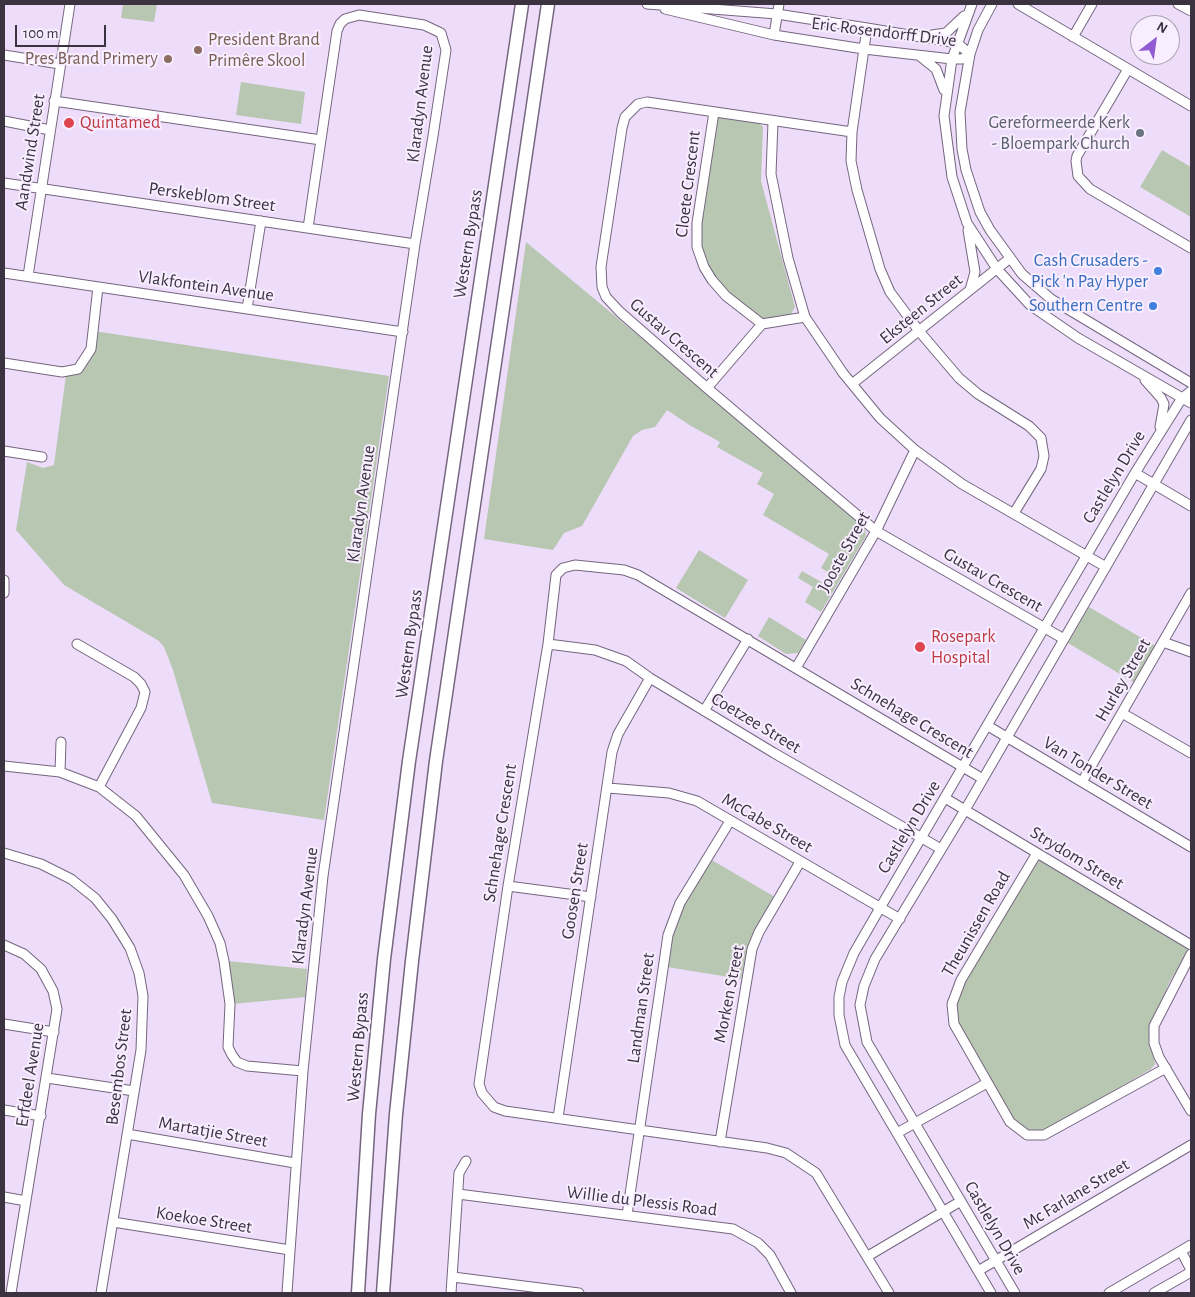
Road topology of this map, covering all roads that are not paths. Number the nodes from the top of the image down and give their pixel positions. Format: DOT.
graph roads {
  1 [pos="70,4"];
  2 [pos="522,4"];
  3 [pos="548,4"];
  4 [pos="647,4"];
  5 [pos="779,4"];
  6 [pos="972,4"];
  7 [pos="992,4"];
  8 [pos="1018,4"];
  9 [pos="1092,4"];
  10 [pos="1178,4"];
  11 [pos="713,8"];
  12 [pos="1191,11"];
  13 [pos="777,14"];
  14 [pos="711,21"];
  15 [pos="867,28"];
  16 [pos="774,34"];
  17 [pos="917,35"];
  18 [pos="1074,37"];
  19 [pos="957,43"];
  20 [pos="864,49"];
  21 [pos="970,54"];
  22 [pos="917,55"];
  23 [pos="4,56"];
  24 [pos="952,59"];
  25 [pos="60,64"];
  26 [pos="1128,69"];
  27 [pos="946,97"];
  28 [pos="54,101"];
  29 [pos="1191,106"];
  30 [pos="714,112"];
  31 [pos="4,121"];
  32 [pos="773,122"];
  33 [pos="50,130"];
  34 [pos="852,132"];
  35 [pos="321,140"];
  36 [pos="4,183"];
  37 [pos="41,189"];
  38 [pos="261,221"];
  39 [pos="967,223"];
  40 [pos="308,228"];
  41 [pos="415,244"];
  42 [pos="1191,248"];
  43 [pos="1009,259"];
  44 [pos="997,269"];
  45 [pos="4,273"];
  46 [pos="28,276"];
  47 [pos="98,287"];
  48 [pos="970,290"];
  49 [pos="247,309"];
  50 [pos="805,318"];
  51 [pos="1087,322"];
  52 [pos="762,324"];
  53 [pos="919,331"];
  54 [pos="403,332"];
  55 [pos="1078,338"];
  56 [pos="4,363"];
  57 [pos="1138,373"];
  58 [pos="852,384"];
  59 [pos="1191,384"];
  60 [pos="707,388"];
  61 [pos="1191,391"];
  62 [pos="1182,398"];
  63 [pos="1191,403"];
  64 [pos="1191,420"];
  65 [pos="1191,429"];
  66 [pos="1157,437"];
  67 [pos="4,450"];
  68 [pos="915,450"];
  69 [pos="1173,451"];
  70 [pos="42,457"];
  71 [pos="1135,474"];
  72 [pos="1154,484"];
  73 [pos="1191,506"];
  74 [pos="1014,513"];
  75 [pos="876,531"];
  76 [pos="1086,556"];
  77 [pos="1106,567"];
  78 [pos="4,580"];
  79 [pos="4,593"];
  80 [pos="1191,593"];
  81 [pos="1044,628"];
  82 [pos="748,639"];
  83 [pos="1064,640"];
  84 [pos="1163,642"];
  85 [pos="77,644"];
  86 [pos="548,644"];
  87 [pos="1191,652"];
  88 [pos="796,668"];
  89 [pos="650,678"];
  90 [pos="704,710"];
  91 [pos="1122,713"];
  92 [pos="988,726"];
  93 [pos="1007,738"];
  94 [pos="60,742"];
  95 [pos="1191,753"];
  96 [pos="4,766"];
  97 [pos="964,766"];
  98 [pos="60,772"];
  99 [pos="983,779"];
  100 [pos="1082,782"];
  101 [pos="99,787"];
  102 [pos="608,788"];
  103 [pos="945,798"];
  104 [pos="965,810"];
  105 [pos="730,821"];
  106 [pos="922,838"];
  107 [pos="1191,847"];
  108 [pos="941,849"];
  109 [pos="1037,853"];
  110 [pos="4,854"];
  111 [pos="800,862"];
  112 [pos="508,886"];
  113 [pos="590,897"];
  114 [pos="880,908"];
  115 [pos="900,919"];
  116 [pos="4,945"];
  117 [pos="1191,945"];
  118 [pos="1191,954"];
  119 [pos="4,1024"];
  120 [pos="54,1032"];
  121 [pos="1166,1068"];
  122 [pos="303,1071"];
  123 [pos="47,1078"];
  124 [pos="988,1084"];
  125 [pos="134,1091"];
  126 [pos="4,1110"];
  127 [pos="1191,1111"];
  128 [pos="41,1116"];
  129 [pos="558,1118"];
  130 [pos="915,1123"];
  131 [pos="639,1131"];
  132 [pos="897,1133"];
  133 [pos="127,1134"];
  134 [pos="720,1142"];
  135 [pos="1191,1145"];
  136 [pos="466,1161"];
  137 [pos="295,1163"];
  138 [pos="458,1194"];
  139 [pos="4,1197"];
  140 [pos="26,1201"];
  141 [pos="961,1201"];
  142 [pos="943,1212"];
  143 [pos="626,1215"];
  144 [pos="113,1222"];
  145 [pos="1191,1245"];
  146 [pos="290,1250"];
  147 [pos="1181,1251"];
  148 [pos="868,1256"];
  149 [pos="996,1260"];
  150 [pos="978,1271"];
  151 [pos="1191,1271"];
  152 [pos="452,1277"];
  153 [pos="9,1287"];
  154 [pos="542,1291"];
  155 [pos="101,1293"];
  156 [pos="287,1293"];
  157 [pos="358,1293"];
  158 [pos="384,1293"];
  159 [pos="452,1293"];
  160 [pos="579,1293"];
  161 [pos="792,1293"];
  162 [pos="890,1293"];
  163 [pos="991,1293"];
  164 [pos="1015,1293"];
  165 [pos="1109,1293"];
  166 [pos="1154,1293"];
  1 -- 25 [label="street, Aandwind Street"];
  2 -- 157 [label="highway, Western Bypass"];
  3 -- 158 [label="highway"];
  4 -- 11 [label="street, Eric Rosendorff Drive"];
  4 -- 14 [label="street, Eric Rosendorff Drive"];
  5 -- 13 [label="street"];
  6 -- 17 [label="street"];
  6 -- 19 [label="street"];
  7 -- 21 [label="street"];
  8 -- 18 [label="street"];
  9 -- 18 [label="street"];
  10 -- 12 [label="street"];
  11 -- 13 [label="street, Eric Rosendorff Drive"];
  11 -- 14 [label="street"];
  13 -- 15 [label="street, Eric Rosendorff Drive"];
  13 -- 16 [label="street"];
  14 -- 16 [label="street, Eric Rosendorff Drive"];
  15 -- 17 [label="street, Eric Rosendorff Drive"];
  15 -- 20 [label="street"];
  16 -- 20 [label="street, Eric Rosendorff Drive"];
  17 -- 19 [label="street, Eric Rosendorff Drive"];
  18 -- 26 [label="street"];
  19 -- 21 [label="street, Eric Rosendorff Drive"];
  19 -- 24 [label="street"];
  20 -- 22 [label="street, Eric Rosendorff Drive"];
  20 -- 34 [label="street"];
  21 -- 24 [label="street, Eric Rosendorff Drive"];
  21 -- 43 [label="street"];
  22 -- 24 [label="street, Eric Rosendorff Drive"];
  22 -- 27 [label="street"];
  23 -- 25 [label="street"];
  24 -- 27 [label="street"];
  25 -- 28 [label="street, Aandwind Street"];
  26 -- 29 [label="street"];
  26 -- 42 [label="street"];
  27 -- 39 [label="street"];
  28 -- 33 [label="street, Aandwind Street"];
  28 -- 35 [label="street"];
  30 -- 32 [label="street, Gustav Crescent"];
  30 -- 52 [label="street, Cloete Crescent"];
  30 -- 60 [label="street, Gustav Crescent"];
  31 -- 33 [label="street"];
  32 -- 34 [label="street, Gustav Crescent"];
  32 -- 50 [label="street"];
  33 -- 37 [label="street, Aandwind Street"];
  34 -- 53 [label="street"];
  35 -- 40 [label="street, Klaradyn Avenue"];
  35 -- 41 [label="street, Klaradyn Avenue"];
  36 -- 37 [label="street, Perskeblom Street"];
  37 -- 38 [label="street, Perskeblom Street"];
  37 -- 46 [label="street, Aandwind Street"];
  38 -- 40 [label="street, Perskeblom Street"];
  38 -- 49 [label="street"];
  39 -- 44 [label="street"];
  39 -- 48 [label="street"];
  40 -- 41 [label="street, Perskeblom Street"];
  41 -- 54 [label="street, Klaradyn Avenue"];
  43 -- 44 [label="street, Eksteen Street"];
  43 -- 51 [label="street"];
  44 -- 48 [label="street, Eksteen Street"];
  44 -- 55 [label="street"];
  45 -- 46 [label="street, Vlakfontein Avenue"];
  46 -- 47 [label="street, Vlakfontein Avenue"];
  47 -- 49 [label="street, Vlakfontein Avenue"];
  47 -- 56 [label="street"];
  48 -- 53 [label="street, Eksteen Street"];
  49 -- 54 [label="street, Vlakfontein Avenue"];
  50 -- 52 [label="street"];
  50 -- 58 [label="street"];
  51 -- 55 [label="street"];
  51 -- 59 [label="street"];
  52 -- 60 [label="street"];
  53 -- 58 [label="street, Eksteen Street"];
  53 -- 74 [label="street"];
  54 -- 122 [label="street, Klaradyn Avenue"];
  55 -- 57 [label="street"];
  57 -- 62 [label="street"];
  57 -- 66 [label="street"];
  58 -- 68 [label="street"];
  60 -- 75 [label="street, Gustav Crescent"];
  61 -- 62 [label="street, Castlelyn Drive"];
  62 -- 63 [label="street"];
  62 -- 66 [label="street, Castlelyn Drive"];
  64 -- 69 [label="street, Castlelyn Drive"];
  65 -- 69 [label="street"];
  66 -- 71 [label="street, Castlelyn Drive"];
  67 -- 70 [label="street"];
  68 -- 74 [label="street"];
  68 -- 75 [label="street, Jooste Street"];
  69 -- 72 [label="street, Castlelyn Drive"];
  71 -- 72 [label="street"];
  71 -- 76 [label="street, Castlelyn Drive"];
  72 -- 73 [label="street"];
  72 -- 77 [label="street, Castlelyn Drive"];
  74 -- 76 [label="street"];
  75 -- 81 [label="street, Gustav Crescent"];
  75 -- 88 [label="street, Jooste Street"];
  76 -- 77 [label="street"];
  76 -- 81 [label="street, Castlelyn Drive"];
  77 -- 83 [label="street, Castlelyn Drive"];
  78 -- 79 [label="street"];
  80 -- 84 [label="street, Hurley Street"];
  81 -- 83 [label="street, Gustav Crescent"];
  81 -- 92 [label="street, Castlelyn Drive"];
  82 -- 86 [label="street, Schnehage Crescent"];
  82 -- 88 [label="street, Schnehage Crescent"];
  82 -- 90 [label="street"];
  83 -- 93 [label="street, Castlelyn Drive"];
  84 -- 87 [label="street"];
  84 -- 91 [label="street, Hurley Street"];
  85 -- 101 [label="street"];
  86 -- 89 [label="street, Coetzee Street"];
  86 -- 112 [label="street, Schnehage Crescent"];
  88 -- 97 [label="street, Schnehage Crescent"];
  89 -- 90 [label="street, Coetzee Street"];
  89 -- 102 [label="street, Goosen Street"];
  90 -- 106 [label="street, Coetzee Street"];
  91 -- 95 [label="street"];
  91 -- 100 [label="street, Hurley Street"];
  92 -- 93 [label="street, Van Tonder Street"];
  92 -- 97 [label="street, Castlelyn Drive"];
  93 -- 99 [label="street, Castlelyn Drive"];
  93 -- 100 [label="street, Van Tonder Street"];
  94 -- 98 [label="street"];
  96 -- 98 [label="street"];
  97 -- 99 [label="street, Schnehage Crescent"];
  97 -- 103 [label="street, Castlelyn Drive"];
  98 -- 101 [label="street"];
  99 -- 104 [label="street, Castlelyn Drive"];
  100 -- 107 [label="street, Van Tonder Street"];
  101 -- 122 [label="street"];
  102 -- 105 [label="street, McCabe Street"];
  102 -- 113 [label="street, Goosen Street"];
  103 -- 104 [label="street, Strydom Street"];
  103 -- 106 [label="street, Castlelyn Drive"];
  104 -- 108 [label="street, Castlelyn Drive"];
  104 -- 109 [label="street, Strydom Street"];
  105 -- 111 [label="street, McCabe Street"];
  105 -- 131 [label="street, Landman Street"];
  106 -- 108 [label="street, Coetzee Street"];
  106 -- 114 [label="street, Castlelyn Drive"];
  108 -- 115 [label="street, Castlelyn Drive"];
  109 -- 117 [label="street, Strydom Street"];
  109 -- 124 [label="street, Theunissen Road"];
  110 -- 125 [label="street, Besembos Street"];
  111 -- 114 [label="street, McCabe Street"];
  111 -- 134 [label="street, Morken Street"];
  112 -- 113 [label="street"];
  112 -- 129 [label="street, Schnehage Crescent"];
  113 -- 129 [label="street, Goosen Street"];
  114 -- 115 [label="street, McCabe Street"];
  114 -- 132 [label="street, Castlelyn Drive"];
  115 -- 130 [label="street, Castlelyn Drive"];
  116 -- 120 [label="street, Erfdeel Avenue"];
  118 -- 121 [label="street"];
  119 -- 120 [label="street"];
  120 -- 123 [label="street, Erfdeel Avenue"];
  121 -- 124 [label="street, Theunissen Road"];
  121 -- 127 [label="street"];
  122 -- 137 [label="street, Klaradyn Avenue"];
  123 -- 125 [label="street"];
  123 -- 128 [label="street, Erfdeel Avenue"];
  124 -- 130 [label="street"];
  125 -- 133 [label="street, Besembos Street"];
  126 -- 128 [label="street"];
  128 -- 140 [label="street, Erfdeel Avenue"];
  129 -- 131 [label="street, Schnehage Crescent"];
  130 -- 132 [label="street"];
  130 -- 141 [label="street, Castlelyn Drive"];
  131 -- 134 [label="street, Schnehage Crescent"];
  131 -- 143 [label="street, Landman Street"];
  132 -- 142 [label="street, Castlelyn Drive"];
  133 -- 137 [label="street, Martatjie Street"];
  133 -- 144 [label="street, Besembos Street"];
  134 -- 148 [label="street, Schnehage Crescent"];
  135 -- 149 [label="street, Mc Farlane Street"];
  136 -- 138 [label="street"];
  137 -- 146 [label="street, Klaradyn Avenue"];
  138 -- 143 [label="street, Willie du Plessis Road"];
  138 -- 152 [label="street"];
  139 -- 140 [label="street"];
  140 -- 153 [label="street, Erfdeel Avenue"];
  141 -- 142 [label="street"];
  141 -- 149 [label="street, Castlelyn Drive"];
  142 -- 148 [label="street"];
  142 -- 150 [label="street, Castlelyn Drive"];
  143 -- 161 [label="street, Willie du Plessis Road"];
  144 -- 146 [label="street, Koekoe Street"];
  144 -- 155 [label="street, Besembos Street"];
  145 -- 147 [label="street"];
  146 -- 156 [label="street, Klaradyn Avenue"];
  147 -- 151 [label="street"];
  147 -- 165 [label="street"];
  148 -- 162 [label="street, Schnehage Crescent"];
  149 -- 150 [label="street, Mc Farlane Street"];
  149 -- 164 [label="street, Castlelyn Drive"];
  150 -- 163 [label="street, Castlelyn Drive"];
  151 -- 166 [label="street"];
  152 -- 154 [label="street"];
  152 -- 159 [label="street"];
  154 -- 160 [label="street"];
}
